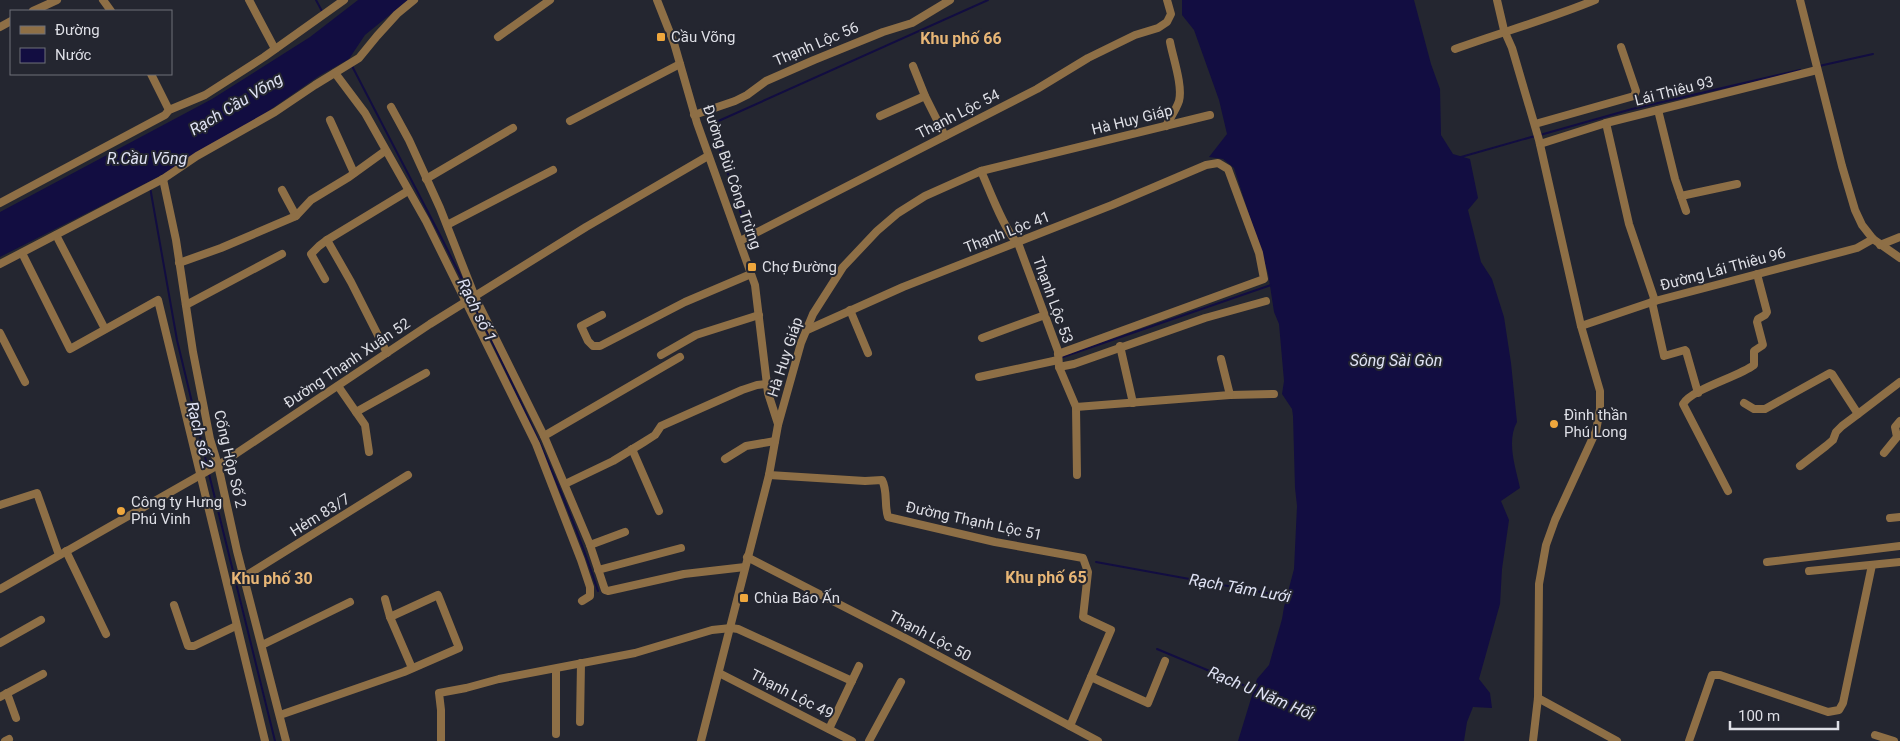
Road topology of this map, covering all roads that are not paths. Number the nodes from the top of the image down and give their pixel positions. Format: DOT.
graph roads {
  1 [pos="57,0"];
  2 [pos="249,0"];
  3 [pos="344,0"];
  4 [pos="414,0"];
  5 [pos="550,0"];
  6 [pos="657,0"];
  7 [pos="950,0"];
  8 [pos="1167,0"];
  9 [pos="1497,0"];
  10 [pos="1595,0"];
  11 [pos="1801,0"];
  12 [pos="35,10"];
  13 [pos="1504,30"];
  14 [pos="498,37"];
  15 [pos="1170,42"];
  16 [pos="1621,47"];
  17 [pos="275,49"];
  18 [pos="1455,49"];
  19 [pos="680,64"];
  20 [pos="913,66"];
  21 [pos="1817,67"];
  22 [pos="335,73"];
  23 [pos="151,75"];
  24 [pos="925,96"];
  25 [pos="390,107"];
  26 [pos="169,110"];
  27 [pos="1658,110"];
  28 [pos="694,115"];
  29 [pos="1210,115"];
  30 [pos="880,116"];
  31 [pos="330,120"];
  32 [pos="570,121"];
  33 [pos="1606,123"];
  34 [pos="1166,126"];
  35 [pos="1535,127"];
  36 [pos="513,128"];
  37 [pos="945,136"];
  38 [pos="1539,142"];
  39 [pos="385,151"];
  40 [pos="708,156"];
  41 [pos="553,170"];
  42 [pos="981,170"];
  43 [pos="354,173"];
  44 [pos="163,179"];
  45 [pos="426,179"];
  46 [pos="1737,184"];
  47 [pos="282,190"];
  48 [pos="408,191"];
  49 [pos="1681,196"];
  50 [pos="0,203"];
  51 [pos="1686,211"];
  52 [pos="296,216"];
  53 [pos="447,225"];
  54 [pos="56,235"];
  55 [pos="1900,238"];
  56 [pos="1873,239"];
  57 [pos="327,240"];
  58 [pos="740,241"];
  59 [pos="1016,241"];
  60 [pos="1880,245"];
  61 [pos="22,253"];
  62 [pos="282,254"];
  63 [pos="1900,258"];
  64 [pos="179,263"];
  65 [pos="0,264"];
  66 [pos="751,274"];
  67 [pos="1757,274"];
  68 [pos="325,279"];
  69 [pos="475,297"];
  70 [pos="1266,301"];
  71 [pos="466,302"];
  72 [pos="1653,302"];
  73 [pos="1199,303"];
  74 [pos="186,305"];
  75 [pos="850,310"];
  76 [pos="1044,314"];
  77 [pos="602,315"];
  78 [pos="759,315"];
  79 [pos="1205,317"];
  80 [pos="1581,326"];
  81 [pos="105,330"];
  82 [pos="807,330"];
  83 [pos="0,333"];
  84 [pos="982,338"];
  85 [pos="1120,346"];
  86 [pos="387,353"];
  87 [pos="868,353"];
  88 [pos="661,354"];
  89 [pos="680,357"];
  90 [pos="1221,359"];
  91 [pos="1058,360"];
  92 [pos="426,372"];
  93 [pos="979,378"];
  94 [pos="25,382"];
  95 [pos="1900,382"];
  96 [pos="767,384"];
  97 [pos="338,386"];
  98 [pos="1698,393"];
  99 [pos="1274,394"];
  100 [pos="1230,395"];
  101 [pos="1133,403"];
  102 [pos="1744,403"];
  103 [pos="1076,407"];
  104 [pos="356,412"];
  105 [pos="1858,414"];
  106 [pos="1900,421"];
  107 [pos="778,425"];
  108 [pos="544,436"];
  109 [pos="775,441"];
  110 [pos="632,449"];
  111 [pos="369,452"];
  112 [pos="1884,453"];
  113 [pos="724,459"];
  114 [pos="218,465"];
  115 [pos="1800,466"];
  116 [pos="200,475"];
  117 [pos="408,475"];
  118 [pos="769,475"];
  119 [pos="1077,475"];
  120 [pos="566,484"];
  121 [pos="1728,491"];
  122 [pos="0,505"];
  123 [pos="659,511"];
  124 [pos="1900,516"];
  125 [pos="1890,518"];
  126 [pos="625,532"];
  127 [pos="590,545"];
  128 [pos="1900,546"];
  129 [pos="681,548"];
  130 [pos="63,553"];
  131 [pos="747,557"];
  132 [pos="1767,562"];
  133 [pos="1900,562"];
  134 [pos="1872,565"];
  135 [pos="745,568"];
  136 [pos="598,570"];
  137 [pos="1809,571"];
  138 [pos="244,577"];
  139 [pos="0,589"];
  140 [pos="385,599"];
  141 [pos="582,601"];
  142 [pos="350,602"];
  143 [pos="174,605"];
  144 [pos="390,617"];
  145 [pos="41,620"];
  146 [pos="236,626"];
  147 [pos="731,628"];
  148 [pos="106,634"];
  149 [pos="0,643"];
  150 [pos="262,644"];
  151 [pos="1165,661"];
  152 [pos="581,663"];
  153 [pos="859,666"];
  154 [pos="412,668"];
  155 [pos="556,669"];
  156 [pos="719,673"];
  157 [pos="43,674"];
  158 [pos="1091,677"];
  159 [pos="852,681"];
  160 [pos="901,682"];
  161 [pos="3,695"];
  162 [pos="1538,698"];
  163 [pos="280,715"];
  164 [pos="16,718"];
  165 [pos="580,722"];
  166 [pos="1070,726"];
  167 [pos="830,729"];
  168 [pos="556,734"];
  169 [pos="1875,735"];
  170 [pos="265,741"];
  171 [pos="286,741"];
  172 [pos="441,741"];
  173 [pos="701,741"];
  174 [pos="852,741"];
  175 [pos="870,741"];
  176 [pos="1098,741"];
  177 [pos="1533,741"];
  178 [pos="1617,741"];
  179 [pos="1689,741"];
  180 [pos="1894,741"];
  1 -- 12 [label="street"];
  2 -- 17 [label="street"];
  3 -- 17 [label="street"];
  4 -- 22 [label="street"];
  5 -- 14 [label="street"];
  6 -- 19 [label="street, Đường Bùi Công Trừng"];
  7 -- 28 [label="street, Thạnh Lộc 56"];
  8 -- 37 [label="street, Thạnh Lộc 54"];
  9 -- 13 [label="street"];
  10 -- 13 [label="street"];
  11 -- 21 [label="street"];
  13 -- 18 [label="street"];
  13 -- 35 [label="street"];
  15 -- 34 [label="street"];
  16 -- 35 [label="street"];
  17 -- 26 [label="street"];
  19 -- 28 [label="street, Đường Bùi Công Trừng"];
  19 -- 32 [label="street"];
  20 -- 24 [label="street"];
  21 -- 27 [label="street, Lái Thiêu 93"];
  21 -- 56 [label="street"];
  22 -- 39 [label="street"];
  22 -- 44 [label="street"];
  23 -- 26 [label="street"];
  24 -- 30 [label="street"];
  24 -- 37 [label="street"];
  25 -- 45 [label="street"];
  26 -- 50 [label="street"];
  27 -- 33 [label="street, Lái Thiêu 93"];
  27 -- 49 [label="street"];
  28 -- 40 [label="street, Đường Bùi Công Trừng"];
  29 -- 34 [label="street, Hà Huy Giáp"];
  31 -- 43 [label="street"];
  33 -- 38 [label="street, Lái Thiêu 93"];
  33 -- 72 [label="street"];
  34 -- 42 [label="street, Hà Huy Giáp"];
  35 -- 38 [label="street"];
  36 -- 45 [label="street"];
  37 -- 58 [label="street, Thạnh Lộc 54"];
  38 -- 80 [label="street"];
  39 -- 43 [label="street"];
  39 -- 48 [label="street"];
  40 -- 58 [label="street, Đường Bùi Công Trừng"];
  40 -- 69 [label="street, Đường Thạnh Xuân 52"];
  41 -- 53 [label="street"];
  42 -- 59 [label="street, Thạnh Lộc 53"];
  42 -- 82 [label="street, Hà Huy Giáp"];
  43 -- 52 [label="street"];
  44 -- 54 [label="street"];
  44 -- 64 [label="street, Cống Hộp Số 2"];
  45 -- 53 [label="street"];
  46 -- 49 [label="street"];
  47 -- 52 [label="street"];
  48 -- 57 [label="street"];
  48 -- 71 [label="street"];
  49 -- 51 [label="street"];
  52 -- 64 [label="street"];
  53 -- 69 [label="street"];
  54 -- 61 [label="street"];
  54 -- 81 [label="street"];
  55 -- 60 [label="street"];
  56 -- 60 [label="street"];
  56 -- 67 [label="street, Đường Lái Thiêu 96"];
  57 -- 68 [label="street"];
  57 -- 86 [label="street"];
  58 -- 66 [label="street, Đường Bùi Công Trừng"];
  59 -- 73 [label="street, Thạnh Lộc 41"];
  59 -- 75 [label="street, Thạnh Lộc 41"];
  59 -- 76 [label="street, Thạnh Lộc 53"];
  60 -- 63 [label="street"];
  61 -- 65 [label="street"];
  61 -- 81 [label="street"];
  62 -- 74 [label="street"];
  64 -- 74 [label="street, Cống Hộp Số 2"];
  66 -- 77 [label="street"];
  66 -- 78 [label="street, Đường Bùi Công Trừng"];
  67 -- 72 [label="street, Đường Lái Thiêu 96"];
  67 -- 98 [label="street"];
  69 -- 71 [label="street, Đường Thạnh Xuân 52"];
  69 -- 108 [label="street"];
  70 -- 79 [label="street"];
  71 -- 86 [label="street, Đường Thạnh Xuân 52"];
  71 -- 141 [label="street"];
  72 -- 80 [label="street, Đường Lái Thiêu 96"];
  72 -- 98 [label="street"];
  73 -- 79 [label="street"];
  73 -- 91 [label="street"];
  74 -- 114 [label="street, Cống Hộp Số 2"];
  75 -- 82 [label="street, Thạnh Lộc 41"];
  75 -- 87 [label="street"];
  76 -- 84 [label="street"];
  76 -- 91 [label="street, Thạnh Lộc 53"];
  78 -- 88 [label="street"];
  78 -- 96 [label="street, Đường Bùi Công Trừng"];
  79 -- 85 [label="street"];
  80 -- 162 [label="street"];
  81 -- 116 [label="street"];
  82 -- 107 [label="street, Hà Huy Giáp"];
  83 -- 94 [label="street"];
  85 -- 91 [label="street"];
  85 -- 101 [label="street"];
  86 -- 97 [label="street, Đường Thạnh Xuân 52"];
  89 -- 108 [label="street"];
  90 -- 100 [label="street"];
  91 -- 93 [label="street"];
  91 -- 103 [label="street, Thạnh Lộc 53"];
  92 -- 104 [label="street"];
  95 -- 105 [label="street"];
  96 -- 107 [label="street, Đường Bùi Công Trừng"];
  96 -- 110 [label="street"];
  97 -- 104 [label="street"];
  97 -- 114 [label="street, Đường Thạnh Xuân 52"];
  98 -- 121 [label="street"];
  99 -- 100 [label="street"];
  100 -- 101 [label="street"];
  101 -- 103 [label="street"];
  102 -- 105 [label="street"];
  103 -- 119 [label="street, Thạnh Lộc 53"];
  104 -- 111 [label="street"];
  105 -- 115 [label="street"];
  106 -- 112 [label="street"];
  107 -- 109 [label="street, Hà Huy Giáp"];
  108 -- 120 [label="street"];
  109 -- 113 [label="street"];
  109 -- 118 [label="street, Hà Huy Giáp"];
  110 -- 120 [label="street"];
  110 -- 123 [label="street"];
  114 -- 116 [label="street, Đường Thạnh Xuân 52"];
  114 -- 138 [label="street, Cống Hộp Số 2"];
  116 -- 130 [label="street, Đường Thạnh Xuân 52"];
  116 -- 146 [label="street"];
  117 -- 138 [label="street, Hẻm 83/7"];
  118 -- 131 [label="street, Hà Huy Giáp"];
  118 -- 158 [label="street, Đường Thạnh Lộc 51"];
  120 -- 127 [label="street"];
  122 -- 130 [label="street"];
  124 -- 125 [label="street"];
  126 -- 127 [label="street"];
  127 -- 136 [label="street"];
  128 -- 132 [label="street"];
  129 -- 136 [label="street"];
  130 -- 139 [label="street, Đường Thạnh Xuân 52"];
  130 -- 148 [label="street"];
  131 -- 135 [label="street, Hà Huy Giáp"];
  131 -- 166 [label="street, Thạnh Lộc 50"];
  133 -- 134 [label="street"];
  134 -- 137 [label="street"];
  134 -- 179 [label="street"];
  135 -- 136 [label="street"];
  135 -- 147 [label="street, Hà Huy Giáp"];
  138 -- 150 [label="street, Cống Hộp Số 2"];
  140 -- 144 [label="street"];
  142 -- 150 [label="street"];
  143 -- 146 [label="street"];
  144 -- 154 [label="street"];
  144 -- 154 [label="street"];
  145 -- 149 [label="street"];
  146 -- 170 [label="street"];
  147 -- 152 [label="street"];
  147 -- 156 [label="street, Hà Huy Giáp"];
  147 -- 159 [label="street"];
  150 -- 163 [label="street, Cống Hộp Số 2"];
  151 -- 158 [label="street"];
  152 -- 155 [label="street"];
  152 -- 165 [label="street"];
  153 -- 159 [label="street"];
  154 -- 163 [label="street"];
  155 -- 168 [label="street"];
  155 -- 172 [label="street"];
  156 -- 167 [label="street, Thạnh Lộc 49"];
  156 -- 173 [label="street, Hà Huy Giáp"];
  157 -- 161 [label="street"];
  158 -- 166 [label="street"];
  159 -- 167 [label="street"];
  160 -- 175 [label="street"];
  161 -- 164 [label="street"];
  162 -- 177 [label="street"];
  162 -- 178 [label="street"];
  163 -- 171 [label="street, Cống Hộp Số 2"];
  166 -- 176 [label="street, Thạnh Lộc 50"];
  167 -- 174 [label="street, Thạnh Lộc 49"];
  169 -- 180 [label="street"];
}
